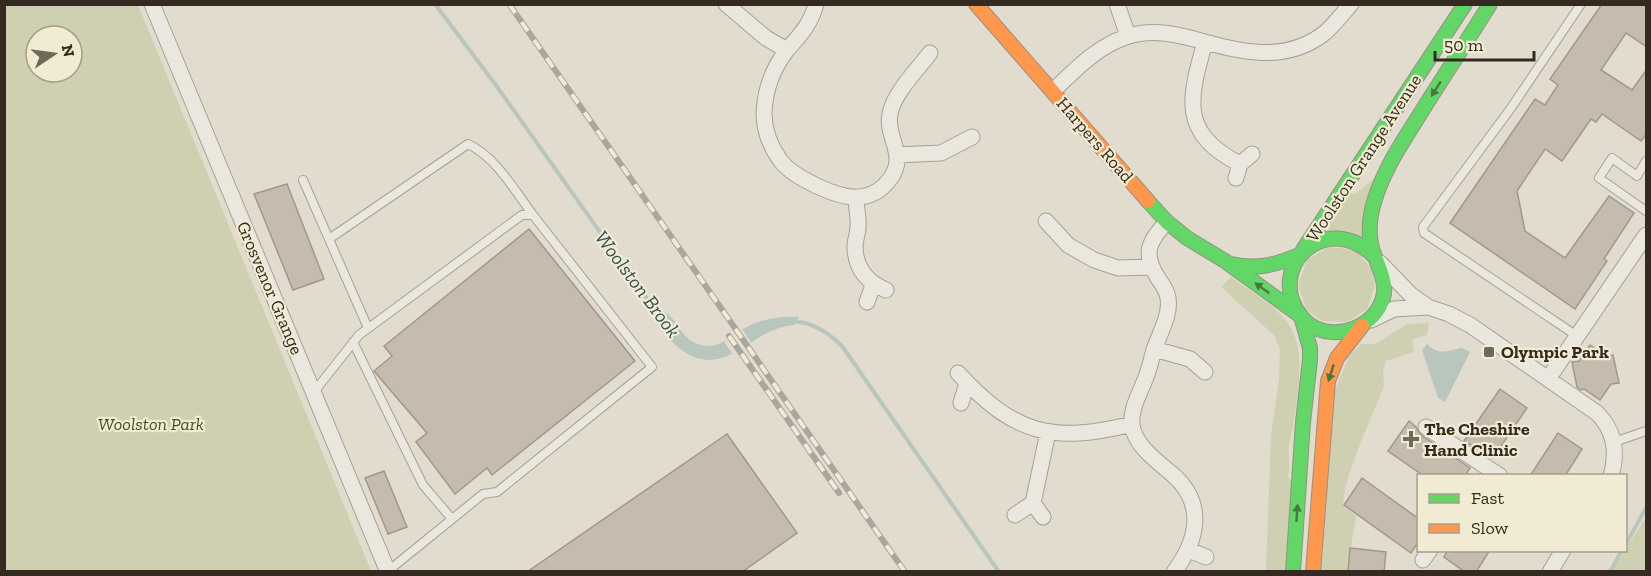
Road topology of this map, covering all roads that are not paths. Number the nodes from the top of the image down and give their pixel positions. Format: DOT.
graph roads {
  1 [pos="152,4"];
  2 [pos="726,4"];
  3 [pos="816,4"];
  4 [pos="976,4"];
  5 [pos="1117,4"];
  6 [pos="1351,4"];
  7 [pos="1465,4"];
  8 [pos="1490,4"];
  9 [pos="1581,4"];
  10 [pos="1128,36"];
  11 [pos="1205,42"];
  12 [pos="787,50"];
  13 [pos="930,50"];
  14 [pos="1053,91"];
  15 [pos="974,136"];
  16 [pos="1252,154"];
  17 [pos="897,155"];
  18 [pos="1647,161"];
  19 [pos="303,180"];
  20 [pos="856,198"];
  21 [pos="1647,211"];
  22 [pos="533,215"];
  23 [pos="1046,221"];
  24 [pos="1167,222"];
  25 [pos="1647,235"];
  26 [pos="329,239"];
  27 [pos="1301,253"];
  28 [pos="1375,257"];
  29 [pos="1225,261"];
  30 [pos="1151,267"];
  31 [pos="867,302"];
  32 [pos="1428,307"];
  33 [pos="1300,315"];
  34 [pos="1363,324"];
  35 [pos="368,328"];
  36 [pos="1577,336"];
  37 [pos="353,342"];
  38 [pos="1154,349"];
  39 [pos="1204,372"];
  40 [pos="1548,379"];
  41 [pos="314,393"];
  42 [pos="962,403"];
  43 [pos="1132,424"];
  44 [pos="1426,427"];
  45 [pos="1647,431"];
  46 [pos="1048,432"];
  47 [pos="1614,442"];
  48 [pos="1489,473"];
  49 [pos="1612,474"];
  50 [pos="1033,503"];
  51 [pos="1015,515"];
  52 [pos="1043,517"];
  53 [pos="452,519"];
  54 [pos="1189,550"];
  55 [pos="1562,552"];
  56 [pos="1206,557"];
  57 [pos="388,571"];
  58 [pos="1174,572"];
  59 [pos="1293,572"];
  60 [pos="1313,572"];
  61 [pos="1550,572"];
  1 -- 41 [label="street, Grosvenor Grange"];
  2 -- 12 [label="street"];
  3 -- 12 [label="street"];
  4 -- 14 [label="main road, Harpers Road"];
  5 -- 10 [label="street"];
  6 -- 11 [label="street"];
  7 -- 27 [label="main road, Woolston Grange Avenue"];
  8 -- 28 [label="main road, Woolston Grange Avenue, one-way"];
  9 -- 36 [label="lane"];
  10 -- 11 [label="street"];
  10 -- 14 [label="street"];
  11 -- 16 [label="street"];
  12 -- 20 [label="street"];
  13 -- 17 [label="street"];
  14 -- 24 [label="main road, Harpers Road"];
  15 -- 17 [label="street"];
  17 -- 20 [label="street"];
  18 -- 21 [label="lane"];
  19 -- 26 [label="lane"];
  20 -- 31 [label="street"];
  22 -- 26 [label="lane"];
  22 -- 35 [label="lane"];
  22 -- 53 [label="lane"];
  23 -- 30 [label="street"];
  24 -- 29 [label="main road, Harpers Road"];
  24 -- 30 [label="street"];
  25 -- 36 [label="street"];
  26 -- 35 [label="lane"];
  27 -- 28 [label="main road"];
  27 -- 29 [label="main road, Harpers Road"];
  27 -- 33 [label="main road"];
  28 -- 32 [label="street"];
  28 -- 34 [label="main road"];
  33 -- 29 [label="main road, Harpers Road, one-way"];
  30 -- 38 [label="street"];
  32 -- 34 [label="street"];
  32 -- 40 [label="street"];
  33 -- 34 [label="main road"];
  59 -- 33 [label="main road, one-way"];
  34 -- 60 [label="main road, one-way"];
  35 -- 37 [label="lane"];
  36 -- 40 [label="street"];
  37 -- 41 [label="lane"];
  37 -- 53 [label="lane"];
  38 -- 39 [label="street"];
  38 -- 43 [label="street"];
  40 -- 47 [label="street"];
  41 -- 57 [label="street, Grosvenor Grange"];
  42 -- 46 [label="street"];
  43 -- 46 [label="street"];
  43 -- 54 [label="street"];
  44 -- 48 [label="street"];
  45 -- 47 [label="lane"];
  46 -- 50 [label="street"];
  47 -- 49 [label="street"];
  50 -- 51 [label="street"];
  50 -- 52 [label="street"];
  53 -- 57 [label="lane"];
  54 -- 56 [label="street"];
  54 -- 58 [label="street"];
  55 -- 61 [label="street"];
}
